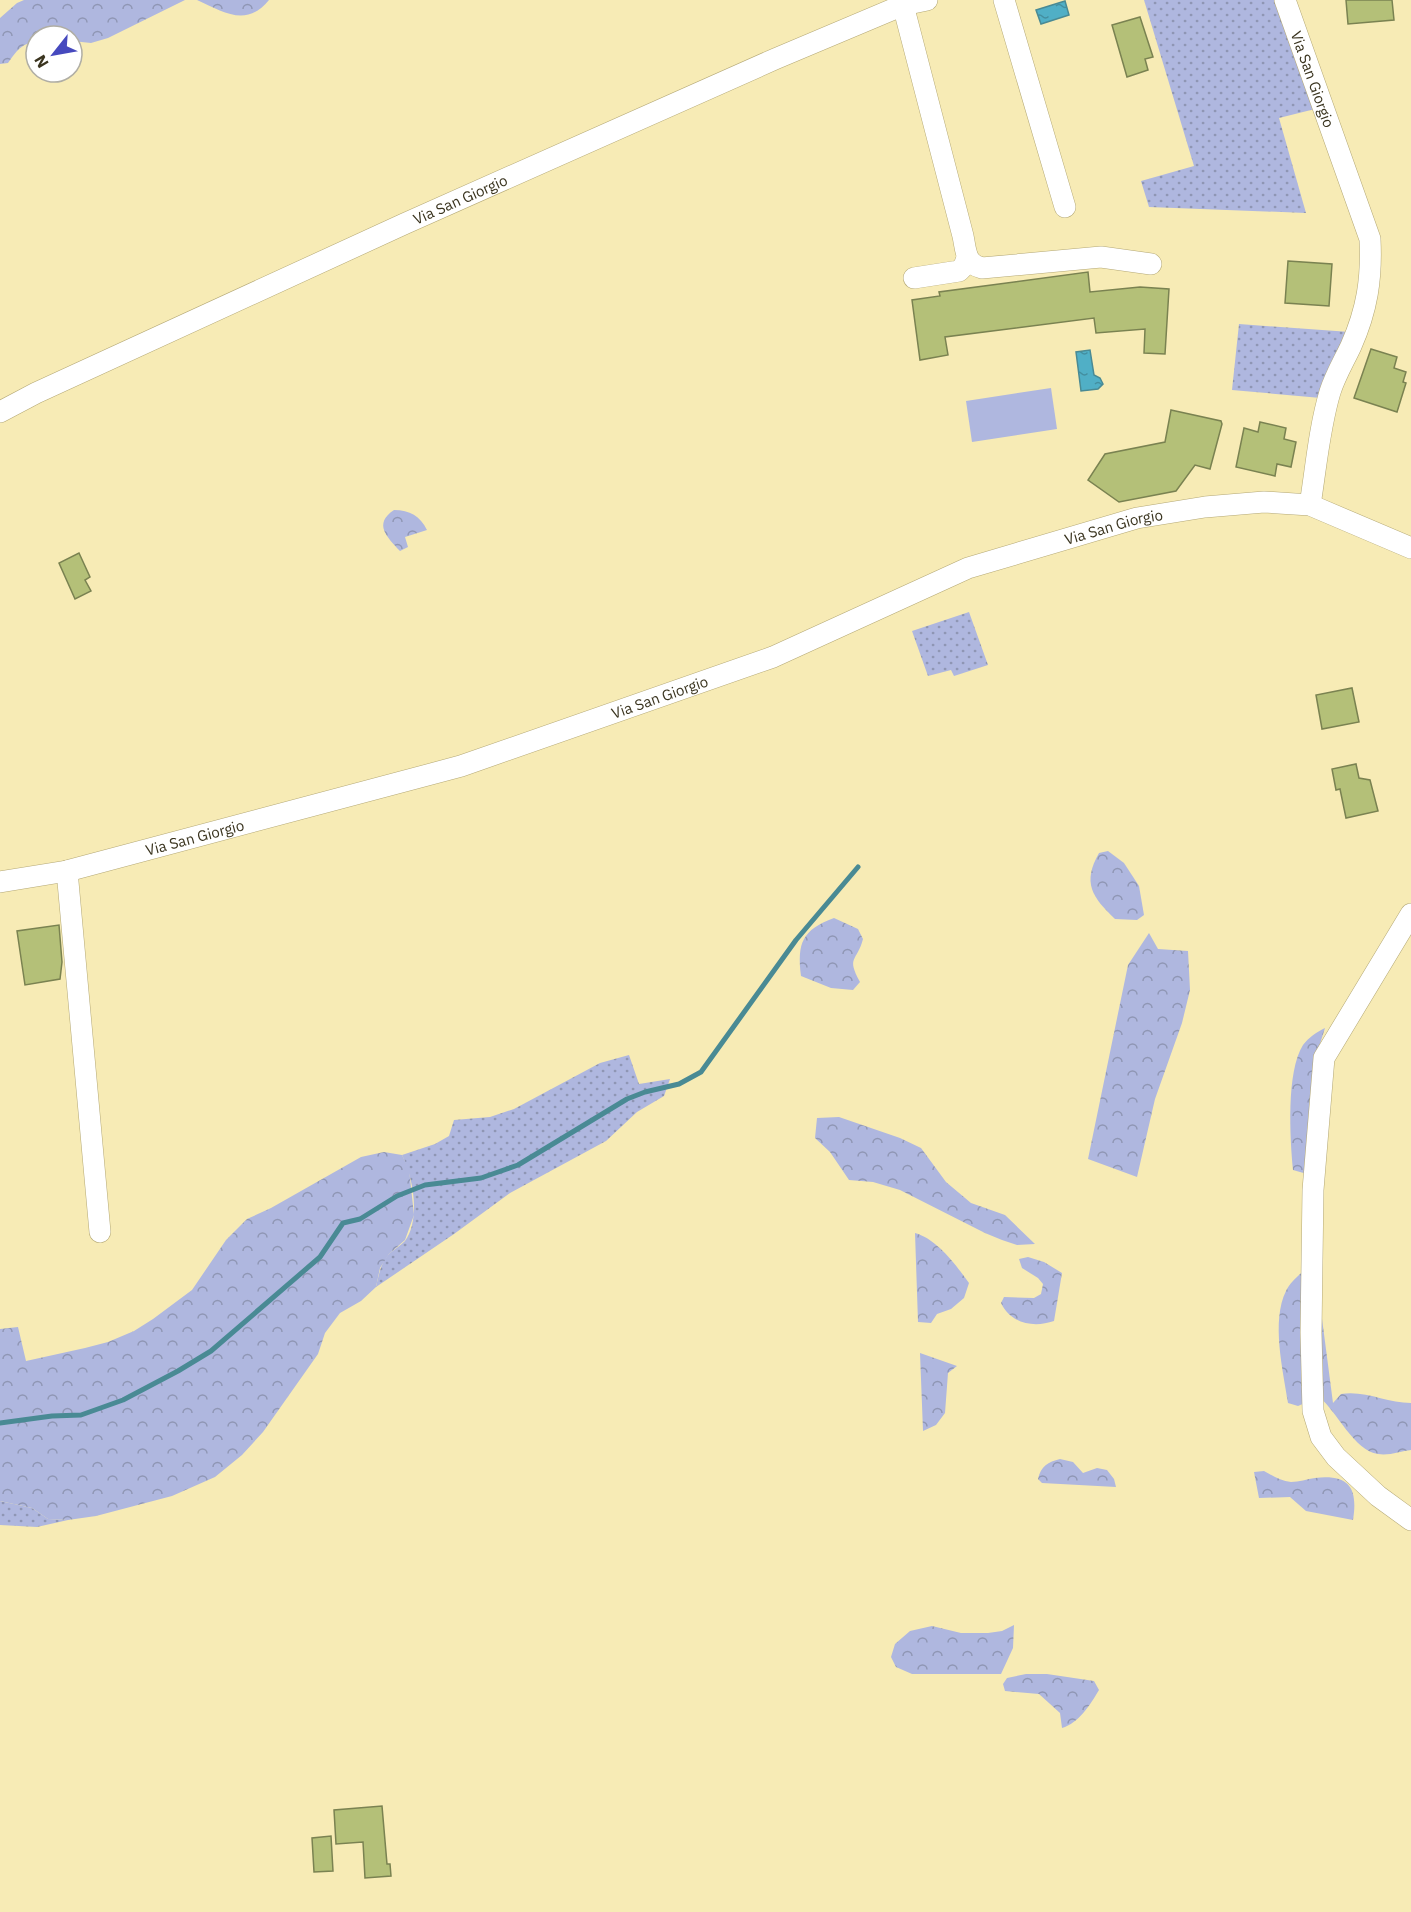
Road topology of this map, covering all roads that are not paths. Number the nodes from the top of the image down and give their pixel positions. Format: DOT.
graph roads {
  1 [pos="927,0"];
  2 [pos="1004,0"];
  3 [pos="1285,0"];
  4 [pos="903,5"];
  5 [pos="1065,207"];
  6 [pos="967,258"];
  7 [pos="1151,264"];
  8 [pos="914,278"];
  9 [pos="0,412"];
  10 [pos="1310,505"];
  11 [pos="1411,548"];
  12 [pos="67,871"];
  13 [pos="0,882"];
  14 [pos="1411,914"];
  15 [pos="100,1232"];
  16 [pos="1411,1520"];
  1 -- 4 [label="street, Via San Giorgio"];
  2 -- 5 [label="street"];
  3 -- 10 [label="street, Via San Giorgio"];
  4 -- 6 [label="street"];
  4 -- 9 [label="street, Via San Giorgio"];
  6 -- 7 [label="street"];
  6 -- 8 [label="street"];
  10 -- 11 [label="street, Via San Giorgio"];
  10 -- 12 [label="street, Via San Giorgio"];
  12 -- 13 [label="street, Via San Giorgio"];
  12 -- 15 [label="street"];
  14 -- 16 [label="street"];
}
